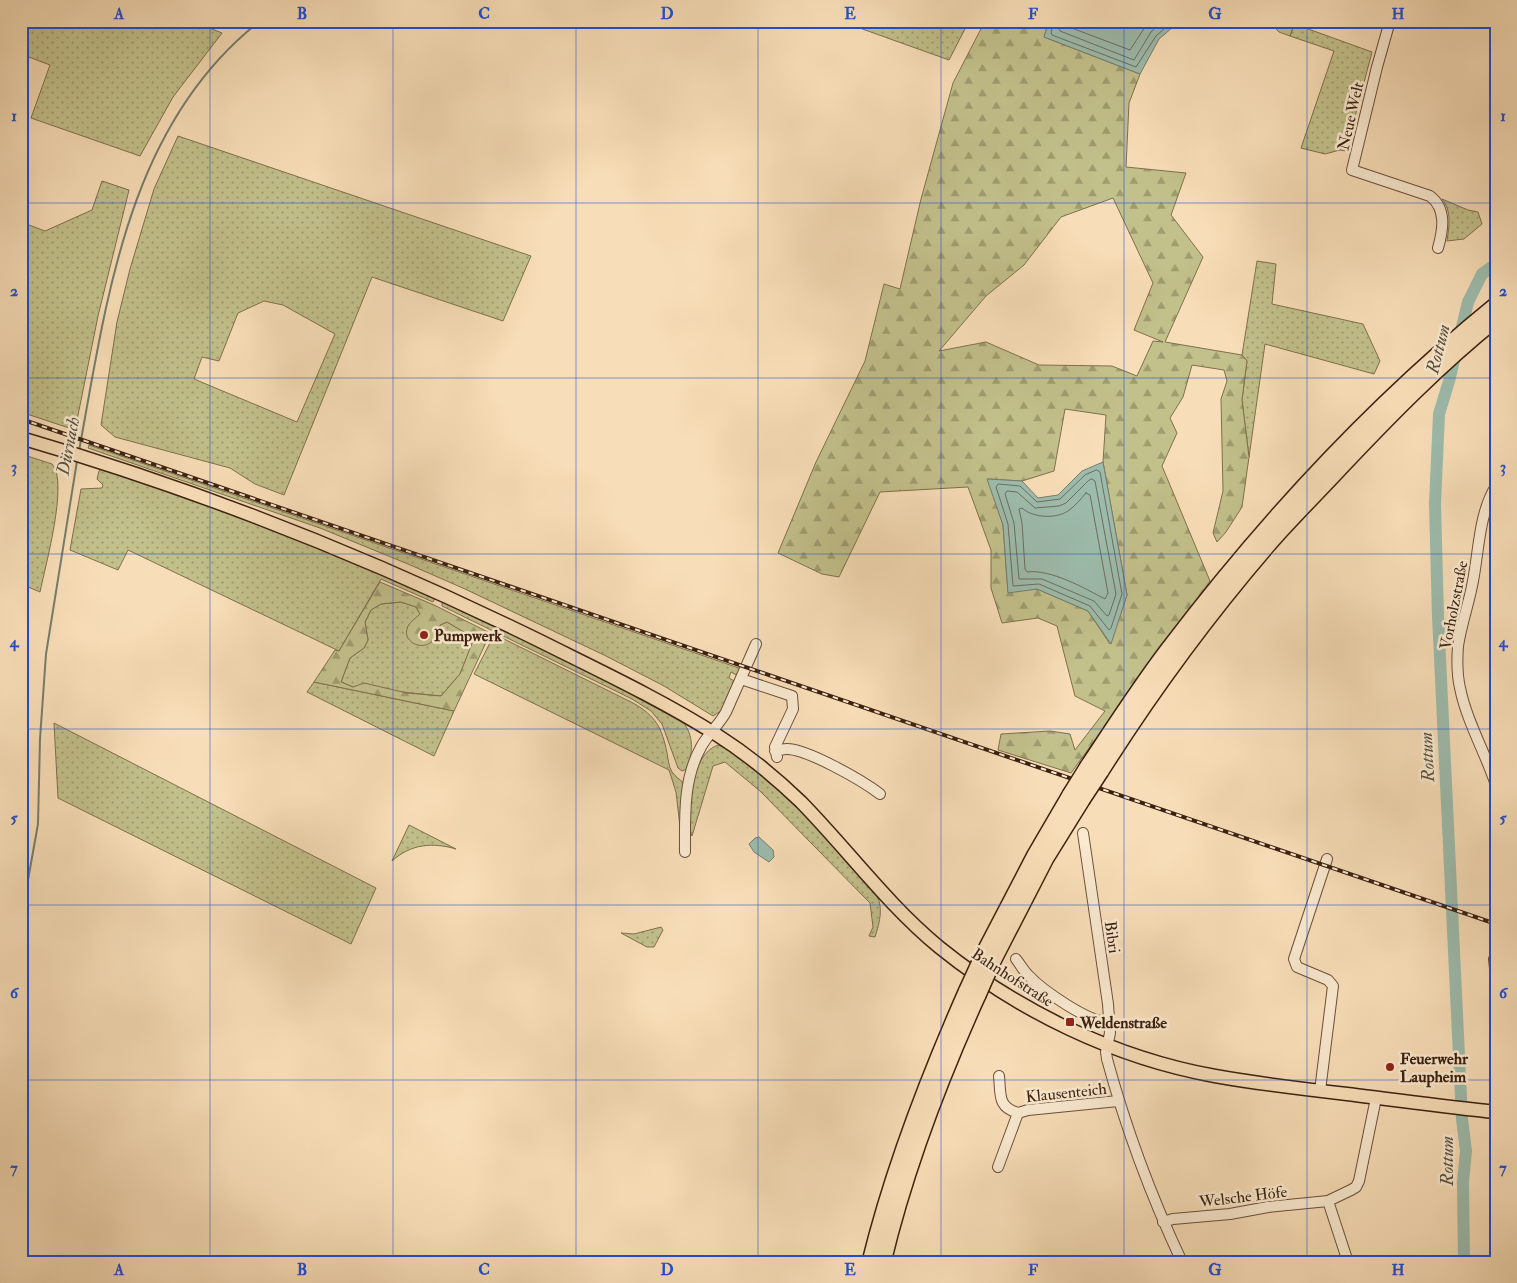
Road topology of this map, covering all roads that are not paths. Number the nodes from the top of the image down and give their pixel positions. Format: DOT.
graph roads {
  1 [pos="1390,21"];
  2 [pos="1438,248"];
  3 [pos="1496,305"];
  4 [pos="1496,319"];
  5 [pos="1371,427"];
  6 [pos="21,438"];
  7 [pos="1496,486"];
  8 [pos="756,644"];
  9 [pos="741,679"];
  10 [pos="711,731"];
  11 [pos="1496,785"];
  12 [pos="880,794"];
  13 [pos="1083,833"];
  14 [pos="685,852"];
  15 [pos="1327,859"];
  16 [pos="1016,958"];
  17 [pos="1494,959"];
  18 [pos="1496,979"];
  19 [pos="972,992"];
  20 [pos="1109,1021"];
  21 [pos="1108,1046"];
  22 [pos="999,1076"];
  23 [pos="1320,1091"];
  24 [pos="1376,1098"];
  25 [pos="1118,1101"];
  26 [pos="1496,1112"];
  27 [pos="1018,1113"];
  28 [pos="998,1167"];
  29 [pos="1328,1201"];
  30 [pos="1164,1222"];
  31 [pos="870,1262"];
  32 [pos="883,1262"];
  33 [pos="1182,1262"];
  34 [pos="1348,1262"];
  1 -- 2 [label="street, Neue Welt"];
  3 -- 5 [label="highway"];
  4 -- 5 [label="highway"];
  5 -- 19 [label="highway, bridge"];
  6 -- 10 [label="main road, Bahnhofstraße"];
  7 -- 11 [label="street, Vorholzstraße"];
  8 -- 9 [label="street"];
  9 -- 10 [label="street"];
  9 -- 12 [label="street"];
  10 -- 14 [label="street"];
  10 -- 21 [label="main road, Bahnhofstraße"];
  13 -- 20 [label="street, Bibri"];
  15 -- 23 [label="street"];
  16 -- 20 [label="street, Bahnhofstraße"];
  17 -- 18 [label="street"];
  19 -- 31 [label="highway"];
  19 -- 32 [label="highway"];
  20 -- 21 [label="street, Bibri"];
  21 -- 23 [label="main road, Bahnhofstraße"];
  21 -- 25 [label="street"];
  22 -- 27 [label="street, Klausenteich"];
  23 -- 24 [label="main road, Bahnhofstraße"];
  24 -- 26 [label="main road, Bahnhofstraße"];
  24 -- 29 [label="street, Welsche Höfe"];
  25 -- 27 [label="street, Klausenteich"];
  25 -- 30 [label="street"];
  27 -- 28 [label="street, Klausenteich"];
  29 -- 30 [label="street, Welsche Höfe"];
  29 -- 34 [label="street"];
  30 -- 33 [label="street"];
}
